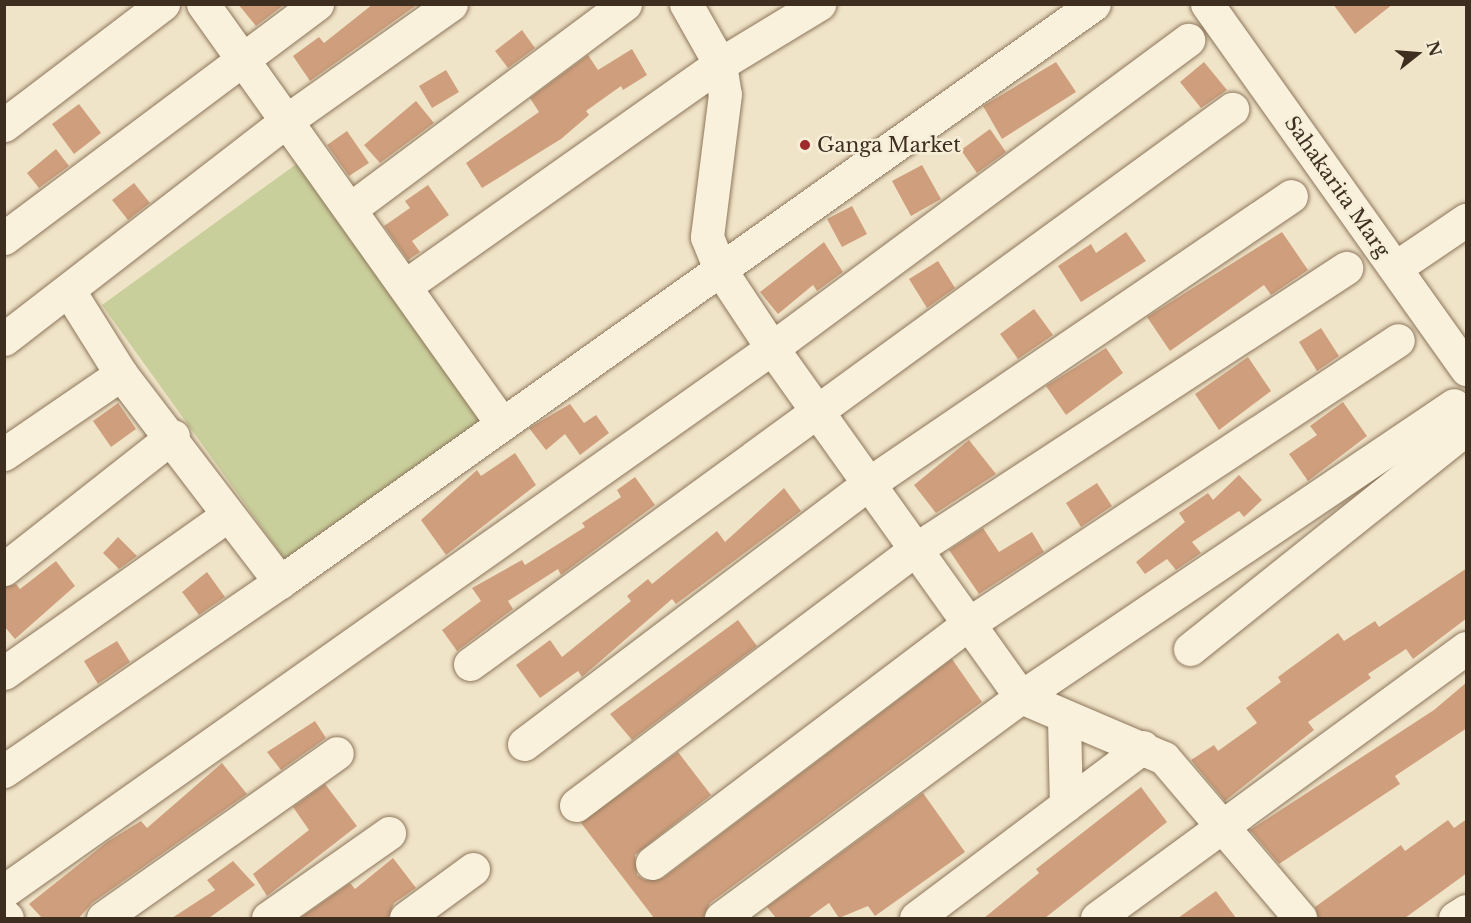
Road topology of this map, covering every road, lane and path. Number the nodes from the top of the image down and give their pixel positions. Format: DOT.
graph roads {
  1 [pos="163,4"];
  2 [pos="203,4"];
  3 [pos="317,4"];
  4 [pos="451,4"];
  5 [pos="625,4"];
  6 [pos="686,4"];
  7 [pos="819,4"];
  8 [pos="1094,4"];
  9 [pos="1207,4"];
  10 [pos="1188,39"];
  11 [pos="243,59"];
  12 [pos="720,64"];
  13 [pos="1232,109"];
  14 [pos="286,121"];
  15 [pos="4,125"];
  16 [pos="1291,196"];
  17 [pos="350,209"];
  18 [pos="1467,220"];
  19 [pos="4,238"];
  20 [pos="1346,268"];
  21 [pos="1395,268"];
  22 [pos="721,271"];
  23 [pos="405,286"];
  24 [pos="69,291"];
  25 [pos="4,339"];
  26 [pos="1398,340"];
  27 [pos="772,348"];
  28 [pos="1467,369"];
  29 [pos="121,374"];
  30 [pos="819,408"];
  31 [pos="1460,417"];
  32 [pos="500,421"];
  33 [pos="172,436"];
  34 [pos="4,454"];
  35 [pos="871,482"];
  36 [pos="228,515"];
  37 [pos="916,549"];
  38 [pos="4,568"];
  39 [pos="280,582"];
  40 [pos="968,624"];
  41 [pos="1467,648"];
  42 [pos="1190,649"];
  43 [pos="470,663"];
  44 [pos="4,673"];
  45 [pos="1021,697"];
  46 [pos="1064,719"];
  47 [pos="524,744"];
  48 [pos="1143,747"];
  49 [pos="337,753"];
  50 [pos="4,771"];
  51 [pos="1066,805"];
  52 [pos="576,806"];
  53 [pos="1226,828"];
  54 [pos="389,833"];
  55 [pos="652,863"];
  56 [pos="472,870"];
  57 [pos="4,891"];
  58 [pos="1467,910"];
  59 [pos="1292,916"];
  60 [pos="103,918"];
  61 [pos="268,918"];
  62 [pos="406,918"];
  63 [pos="721,918"];
  64 [pos="916,918"];
  65 [pos="1097,918"];
  66 [pos="1455,918"];
  1 -- 15 [label="street"];
  2 -- 11 [label="street"];
  3 -- 11 [label="street"];
  4 -- 14 [label="street"];
  5 -- 17 [label="street"];
  6 -- 12 [label="street"];
  7 -- 12 [label="street"];
  8 -- 22 [label="street"];
  9 -- 21 [label="street, Sahakarita Marg"];
  10 -- 27 [label="street"];
  11 -- 14 [label="street"];
  11 -- 19 [label="street"];
  12 -- 22 [label="street"];
  12 -- 23 [label="street"];
  13 -- 30 [label="street"];
  14 -- 17 [label="street"];
  14 -- 24 [label="street"];
  16 -- 35 [label="street"];
  17 -- 23 [label="street"];
  18 -- 21 [label="street"];
  20 -- 37 [label="street"];
  21 -- 28 [label="street, Sahakarita Marg"];
  22 -- 27 [label="street"];
  22 -- 32 [label="street"];
  23 -- 32 [label="street"];
  24 -- 25 [label="street"];
  24 -- 29 [label="street"];
  26 -- 40 [label="street"];
  27 -- 30 [label="street"];
  27 -- 57 [label="street"];
  29 -- 33 [label="street"];
  29 -- 34 [label="street"];
  30 -- 35 [label="street"];
  30 -- 43 [label="street"];
  31 -- 42 [label="street"];
  31 -- 45 [label="street"];
  32 -- 39 [label="street"];
  33 -- 36 [label="street"];
  33 -- 38 [label="street"];
  35 -- 37 [label="street"];
  35 -- 47 [label="street"];
  36 -- 39 [label="street"];
  36 -- 44 [label="street"];
  37 -- 40 [label="street"];
  37 -- 52 [label="street"];
  39 -- 50 [label="street"];
  40 -- 45 [label="street"];
  40 -- 55 [label="street"];
  41 -- 53 [label="street"];
  45 -- 46 [label="street"];
  45 -- 63 [label="street"];
  46 -- 48 [label="street"];
  46 -- 51 [label="street"];
  48 -- 51 [label="street"];
  48 -- 53 [label="street"];
  49 -- 60 [label="street"];
  51 -- 64 [label="street"];
  53 -- 59 [label="street"];
  53 -- 65 [label="street"];
  54 -- 61 [label="street"];
  56 -- 62 [label="street"];
  58 -- 66 [label="street"];
}
